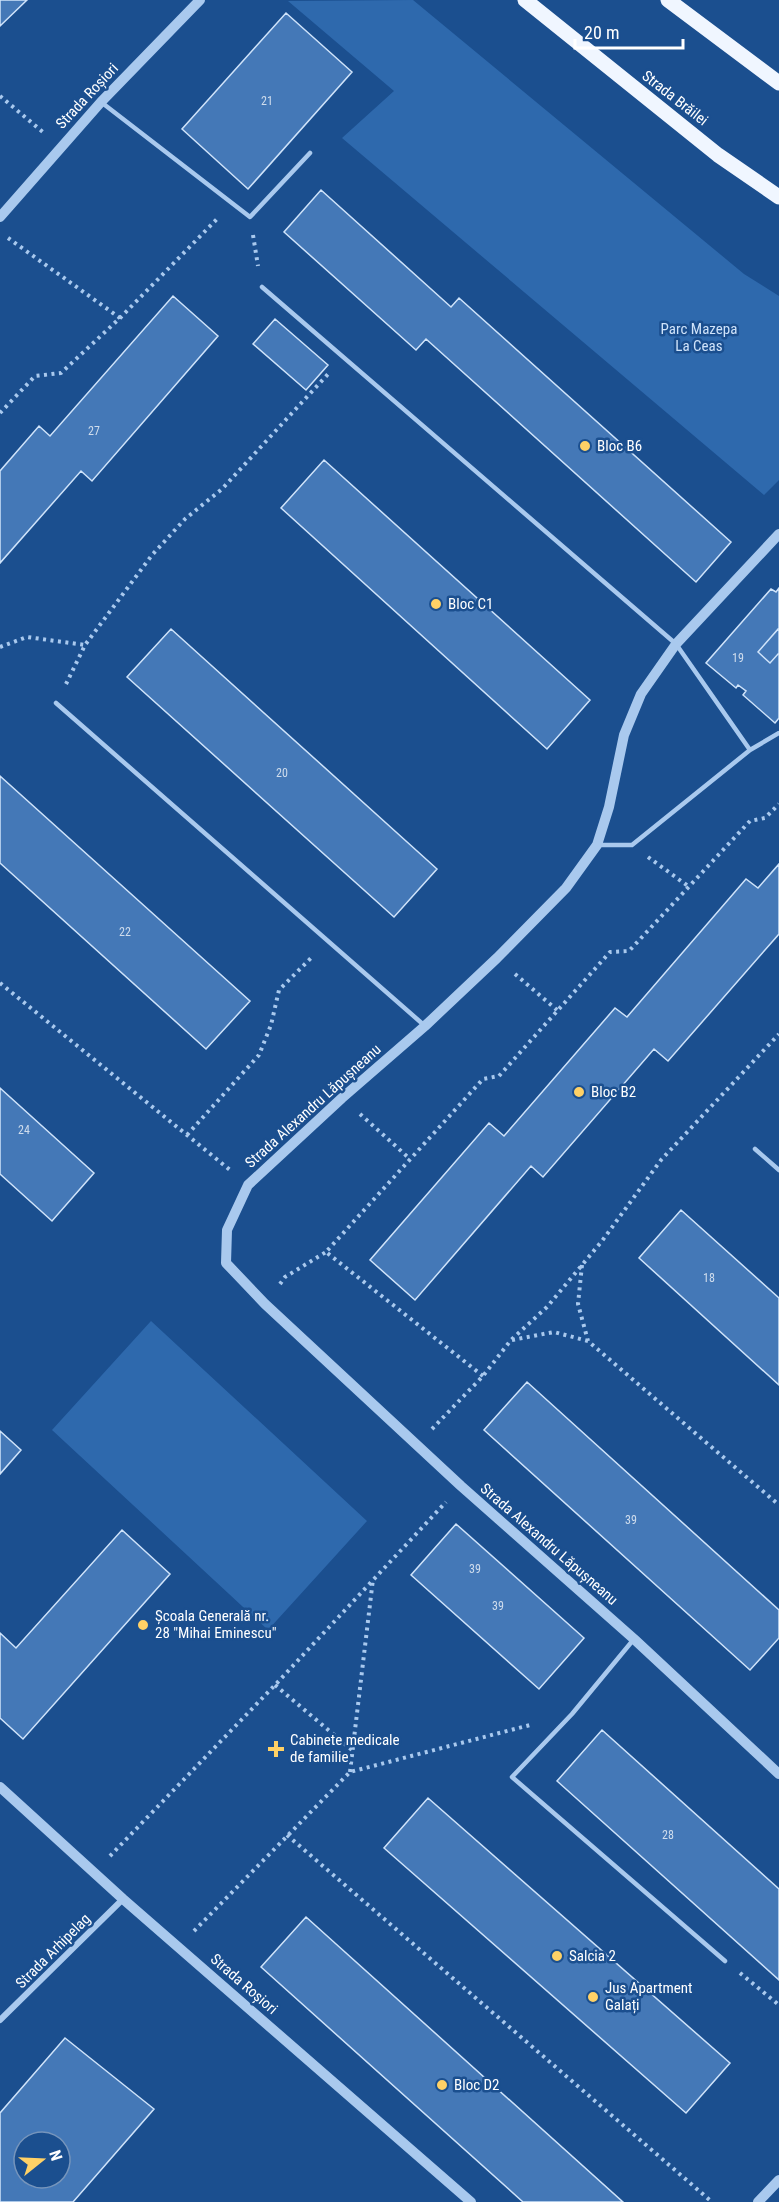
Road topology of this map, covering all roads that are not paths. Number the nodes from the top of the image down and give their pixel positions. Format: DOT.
graph roads {
  1 [pos="200,0"];
  2 [pos="525,0"];
  3 [pos="668,0"];
  4 [pos="779,83"];
  5 [pos="101,102"];
  6 [pos="310,153"];
  7 [pos="779,197"];
  8 [pos="0,217"];
  9 [pos="262,286"];
  10 [pos="779,534"];
  11 [pos="676,644"];
  12 [pos="56,703"];
  13 [pos="779,734"];
  14 [pos="750,750"];
  15 [pos="597,845"];
  16 [pos="425,1026"];
  17 [pos="755,1149"];
  18 [pos="779,1170"];
  19 [pos="634,1639"];
  20 [pos="779,1774"];
  21 [pos="0,1786"];
  22 [pos="123,1899"];
  23 [pos="725,1961"];
  24 [pos="0,2020"];
  25 [pos="779,2180"];
  26 [pos="471,2202"];
  27 [pos="758,2202"];
  1 -- 5 [label="street, Strada Roșiori"];
  2 -- 7 [label="main road, Strada Brăilei"];
  3 -- 4 [label="main road"];
  5 -- 6 [label="lane"];
  5 -- 8 [label="street, Strada Roșiori"];
  9 -- 11 [label="lane"];
  10 -- 11 [label="street, Strada Alexandru Lăpușneanu"];
  11 -- 14 [label="lane"];
  11 -- 15 [label="street, Strada Alexandru Lăpușneanu"];
  12 -- 16 [label="lane"];
  13 -- 14 [label="lane"];
  14 -- 15 [label="lane"];
  15 -- 16 [label="street, Strada Alexandru Lăpușneanu"];
  16 -- 19 [label="street, Strada Alexandru Lăpușneanu"];
  17 -- 18 [label="lane"];
  19 -- 20 [label="street, Strada Alexandru Lăpușneanu"];
  19 -- 23 [label="lane"];
  21 -- 22 [label="street, Strada Roșiori"];
  22 -- 24 [label="street, Strada Arhipelag"];
  22 -- 26 [label="street, Strada Roșiori"];
  25 -- 27 [label="street"];
}
